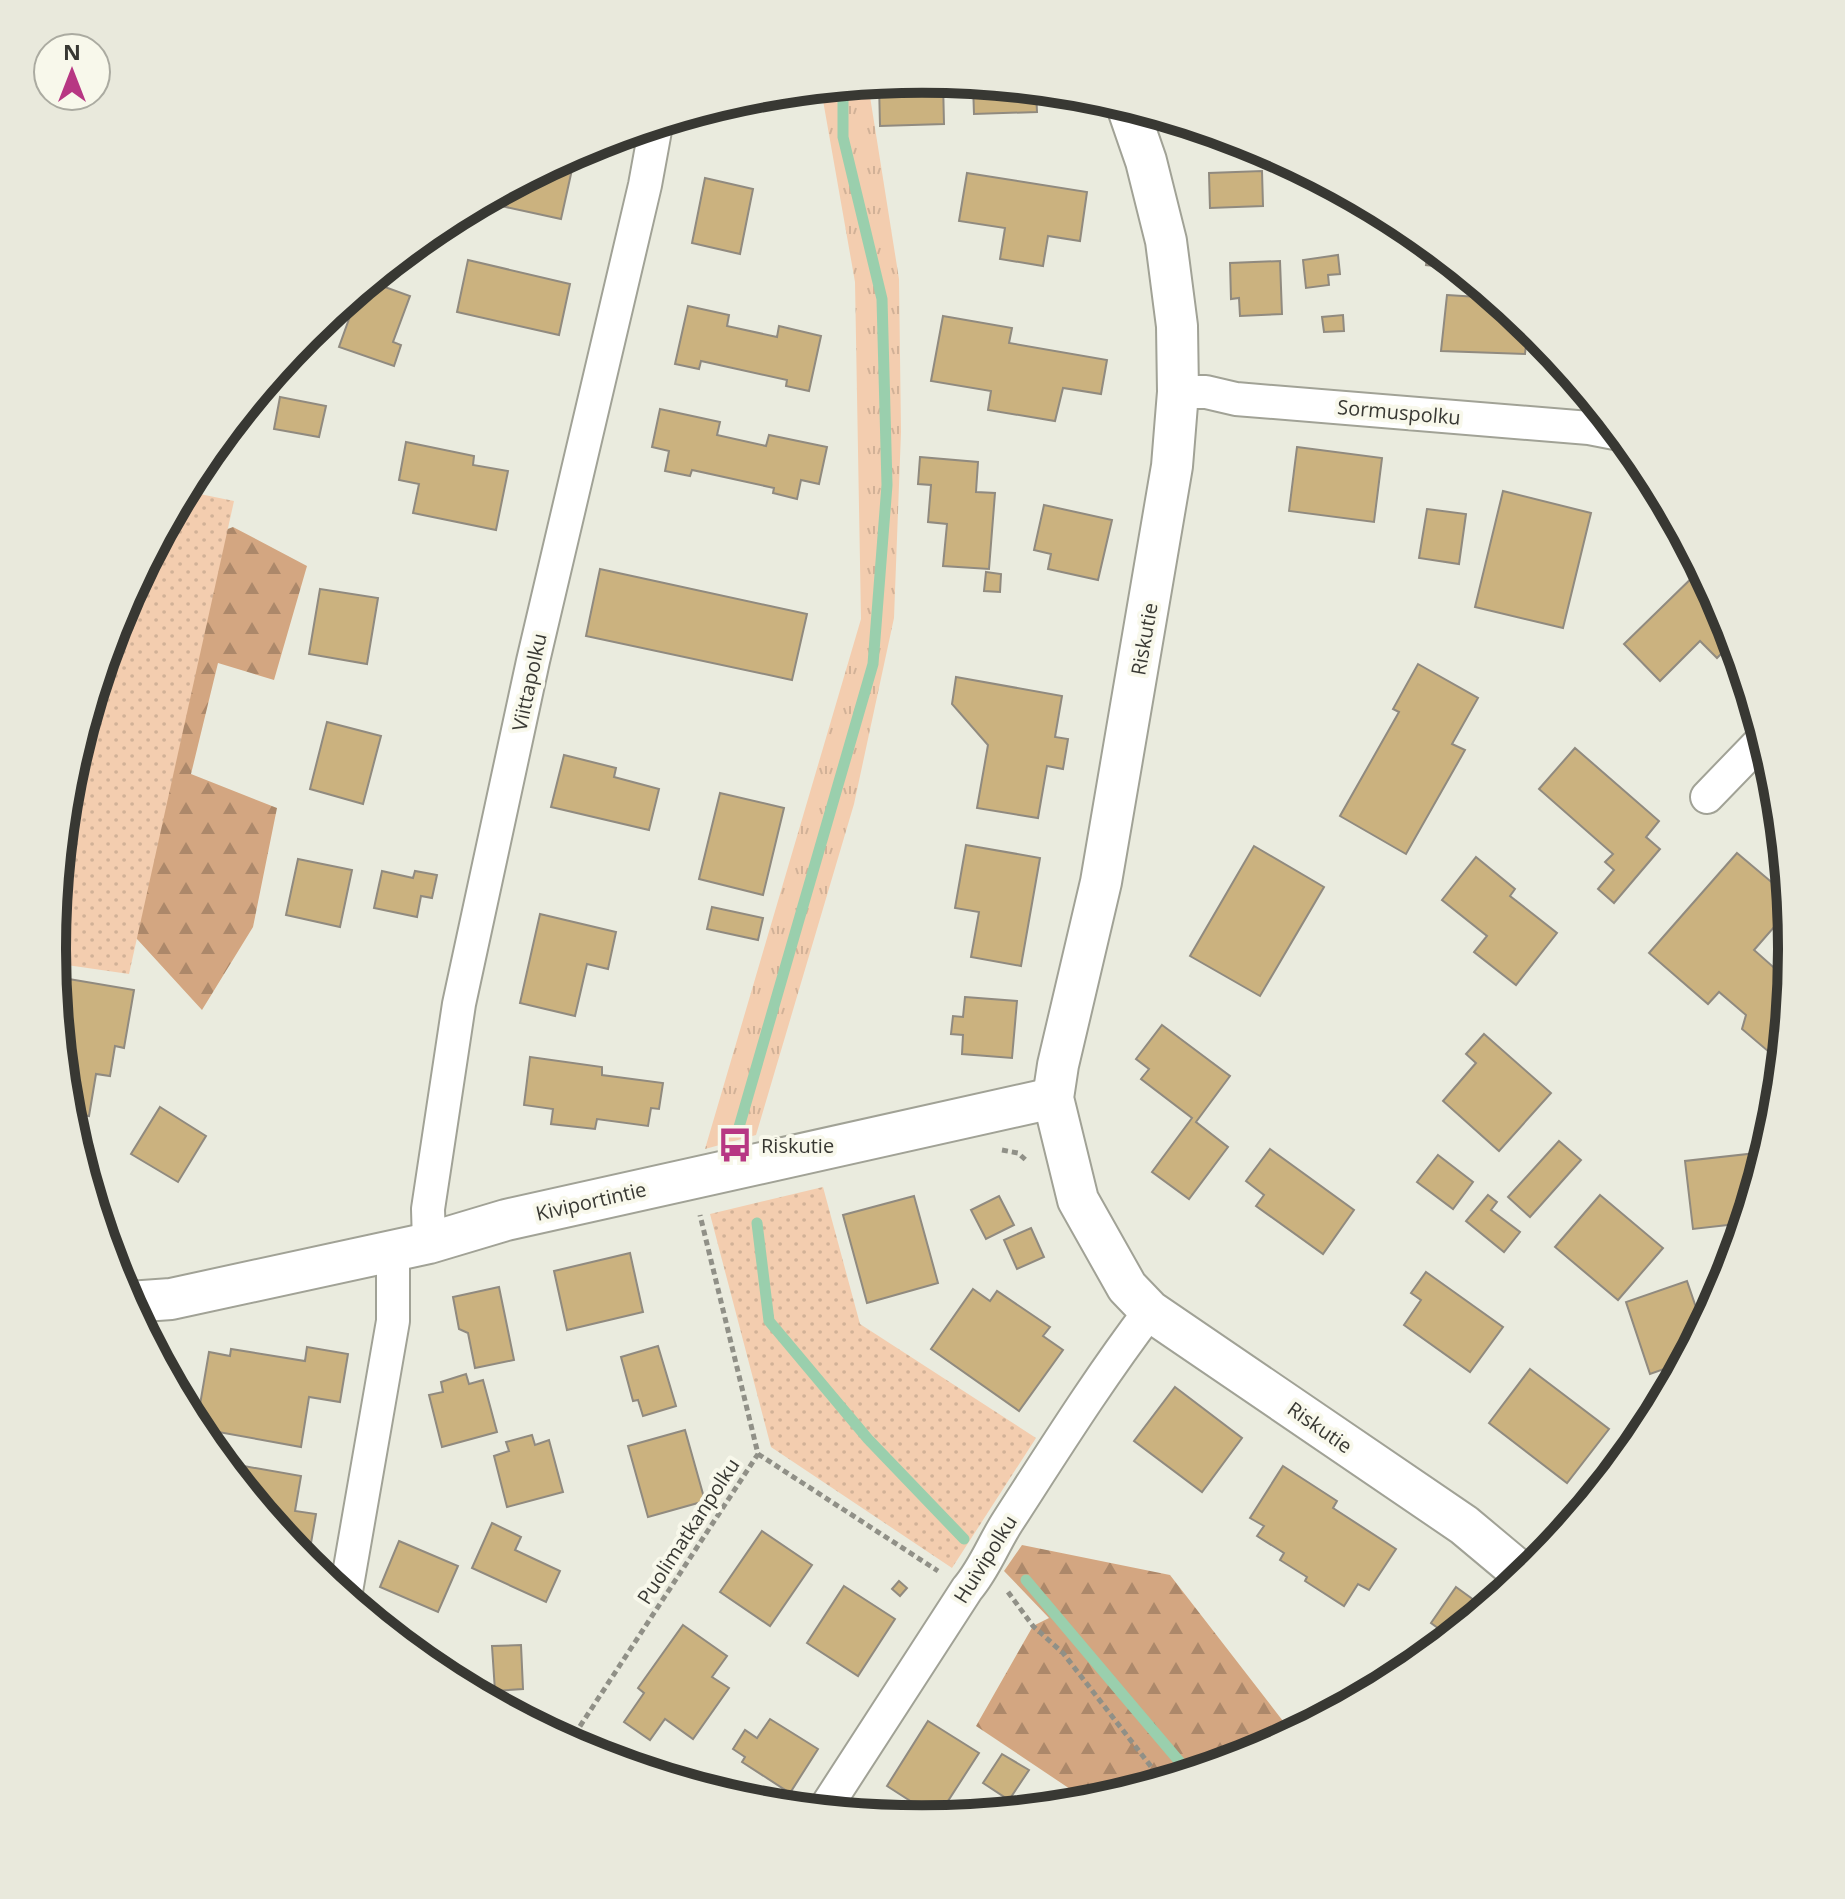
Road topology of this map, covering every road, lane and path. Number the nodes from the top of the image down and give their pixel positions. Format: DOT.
graph roads {
  1 [pos="1131,119"];
  2 [pos="654,136"];
  3 [pos="1178,392"];
  4 [pos="1604,431"];
  5 [pos="1755,748"];
  6 [pos="1707,797"];
  7 [pos="1053,1098"];
  8 [pos="692,1179"];
  9 [pos="411,1247"];
  10 [pos="142,1301"];
  11 [pos="1150,1311"];
  12 [pos="758,1454"];
  13 [pos="1515,1567"];
  14 [pos="974,1580"];
  15 [pos="347,1583"];
  16 [pos="576,1732"];
  17 [pos="1156,1773"];
  18 [pos="830,1801"];
  1 -- 3 [label="street, Riskutie"];
  2 -- 9 [label="street, Viittapolku"];
  3 -- 4 [label="street, Sormuspolku"];
  3 -- 7 [label="street, Riskutie"];
  5 -- 6 [label="street"];
  7 -- 8 [label="street, Kiviportintie"];
  7 -- 11 [label="street, Riskutie"];
  8 -- 9 [label="street, Kiviportintie"];
  8 -- 12 [label="path, Puolimatkanpolku"];
  9 -- 10 [label="street, Kiviportintie"];
  9 -- 15 [label="street, Viittapolku"];
  11 -- 13 [label="street, Riskutie"];
  11 -- 14 [label="street, Huivipolku"];
  12 -- 14 [label="path"];
  12 -- 16 [label="path, Puolimatkanpolku"];
  14 -- 17 [label="path"];
  14 -- 18 [label="street, Huivipolku"];
}
